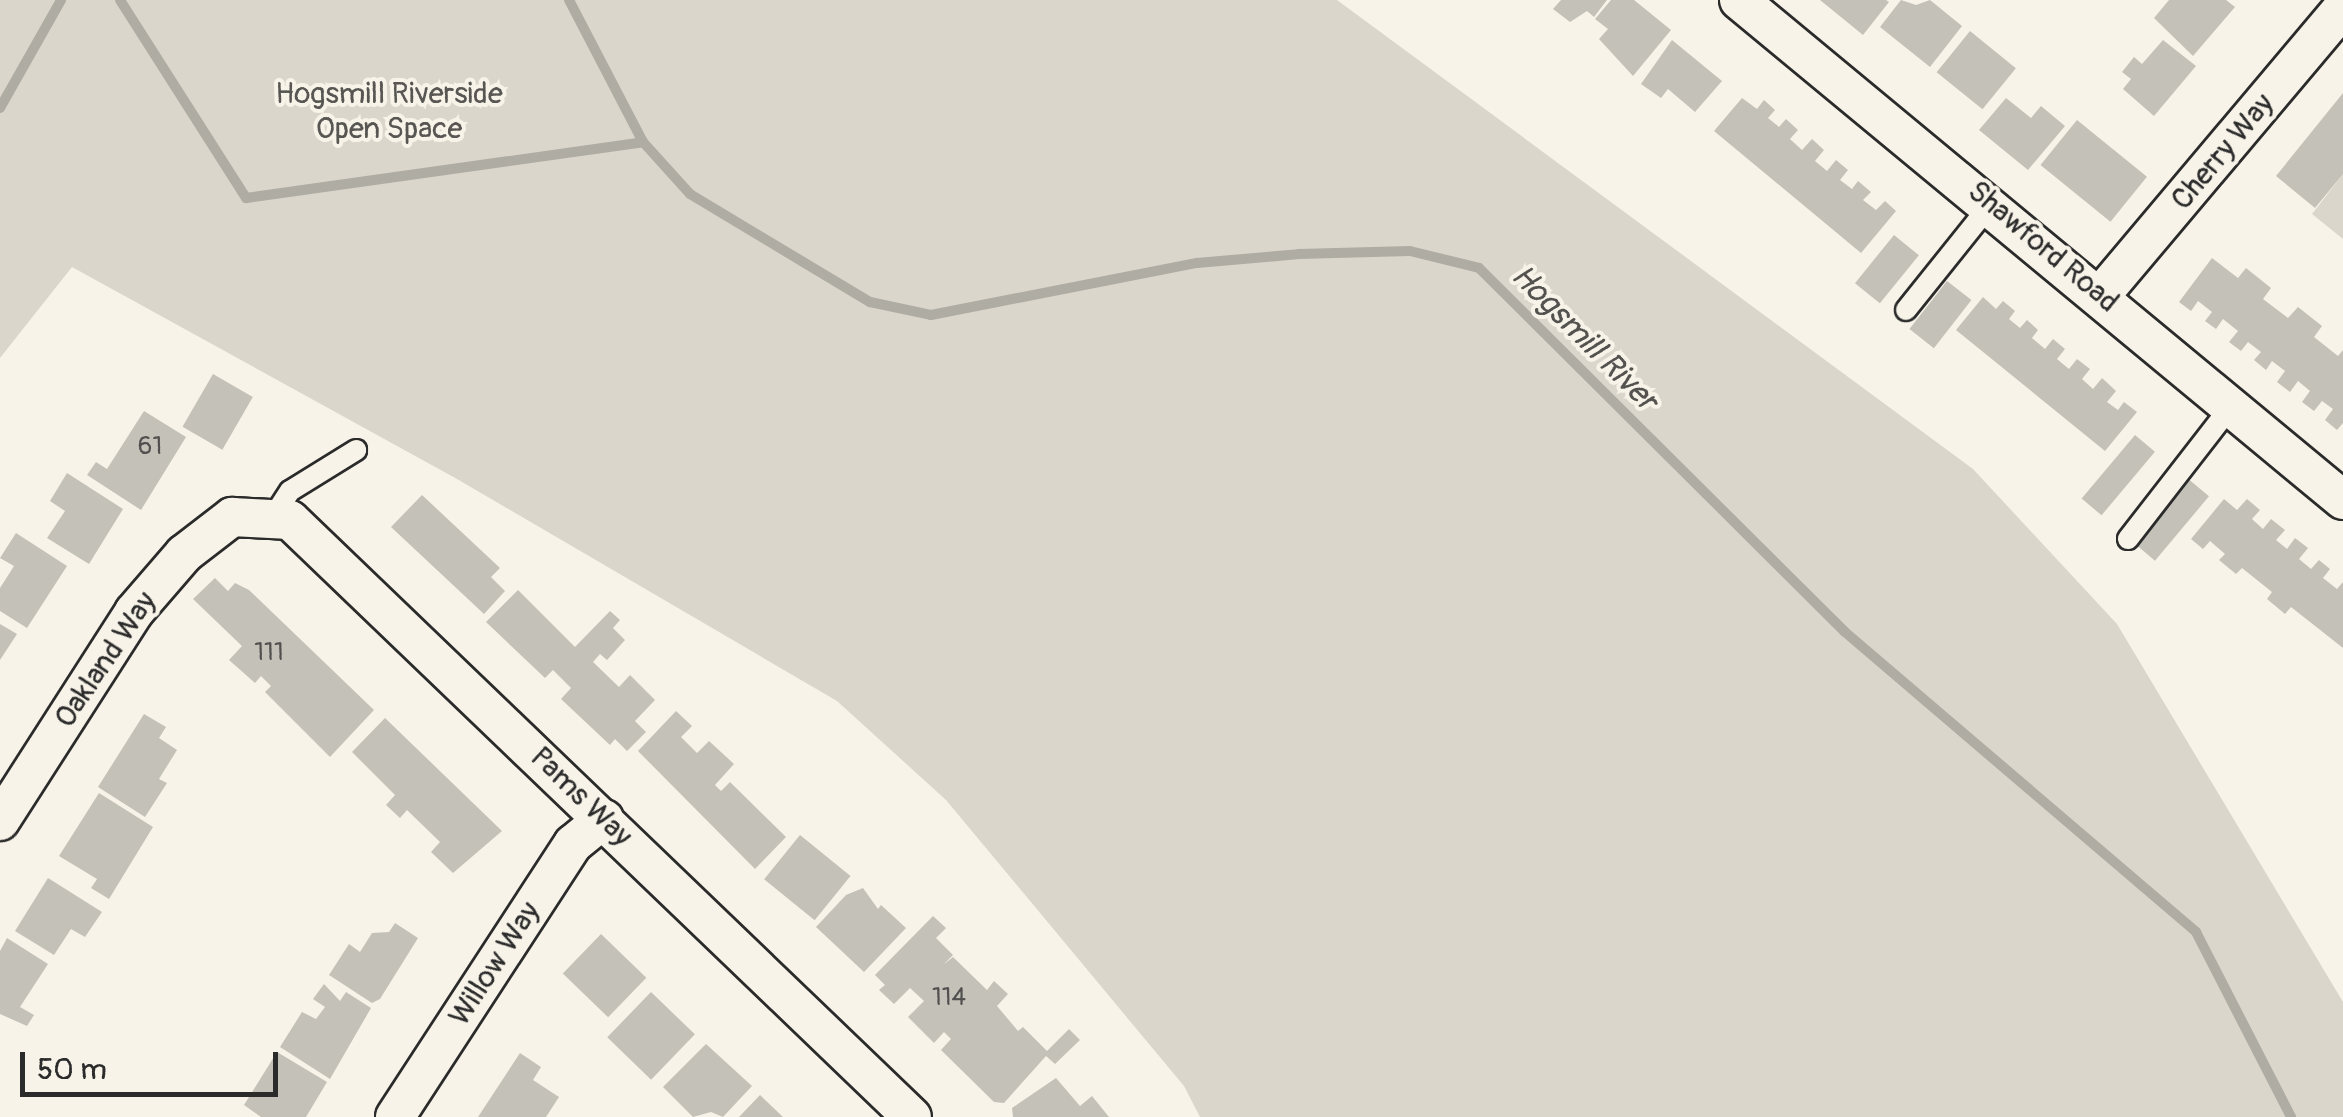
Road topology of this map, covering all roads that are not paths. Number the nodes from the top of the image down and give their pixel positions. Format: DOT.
graph roads {
  1 [pos="1739,0"];
  2 [pos="2343,8"];
  3 [pos="1992,204"];
  4 [pos="2101,295"];
  5 [pos="1906,310"];
  6 [pos="2230,406"];
  7 [pos="356,450"];
  8 [pos="2342,499"];
  9 [pos="232,517"];
  10 [pos="273,517"];
  11 [pos="2128,539"];
  12 [pos="604,820"];
  13 [pos="0,821"];
  14 [pos="396,1117"];
  15 [pos="912,1117"];
  1 -- 3 [label="street, Shawford Road"];
  2 -- 4 [label="street, Cherry Way"];
  3 -- 4 [label="street, Shawford Road"];
  3 -- 5 [label="lane"];
  4 -- 6 [label="street, Shawford Road"];
  6 -- 8 [label="street, Shawford Road"];
  6 -- 11 [label="lane"];
  7 -- 10 [label="lane"];
  9 -- 10 [label="street, Pams Way"];
  9 -- 13 [label="street, Oakland Way"];
  10 -- 12 [label="street, Pams Way"];
  12 -- 14 [label="street, Willow Way"];
  12 -- 15 [label="street, Pams Way"];
}
